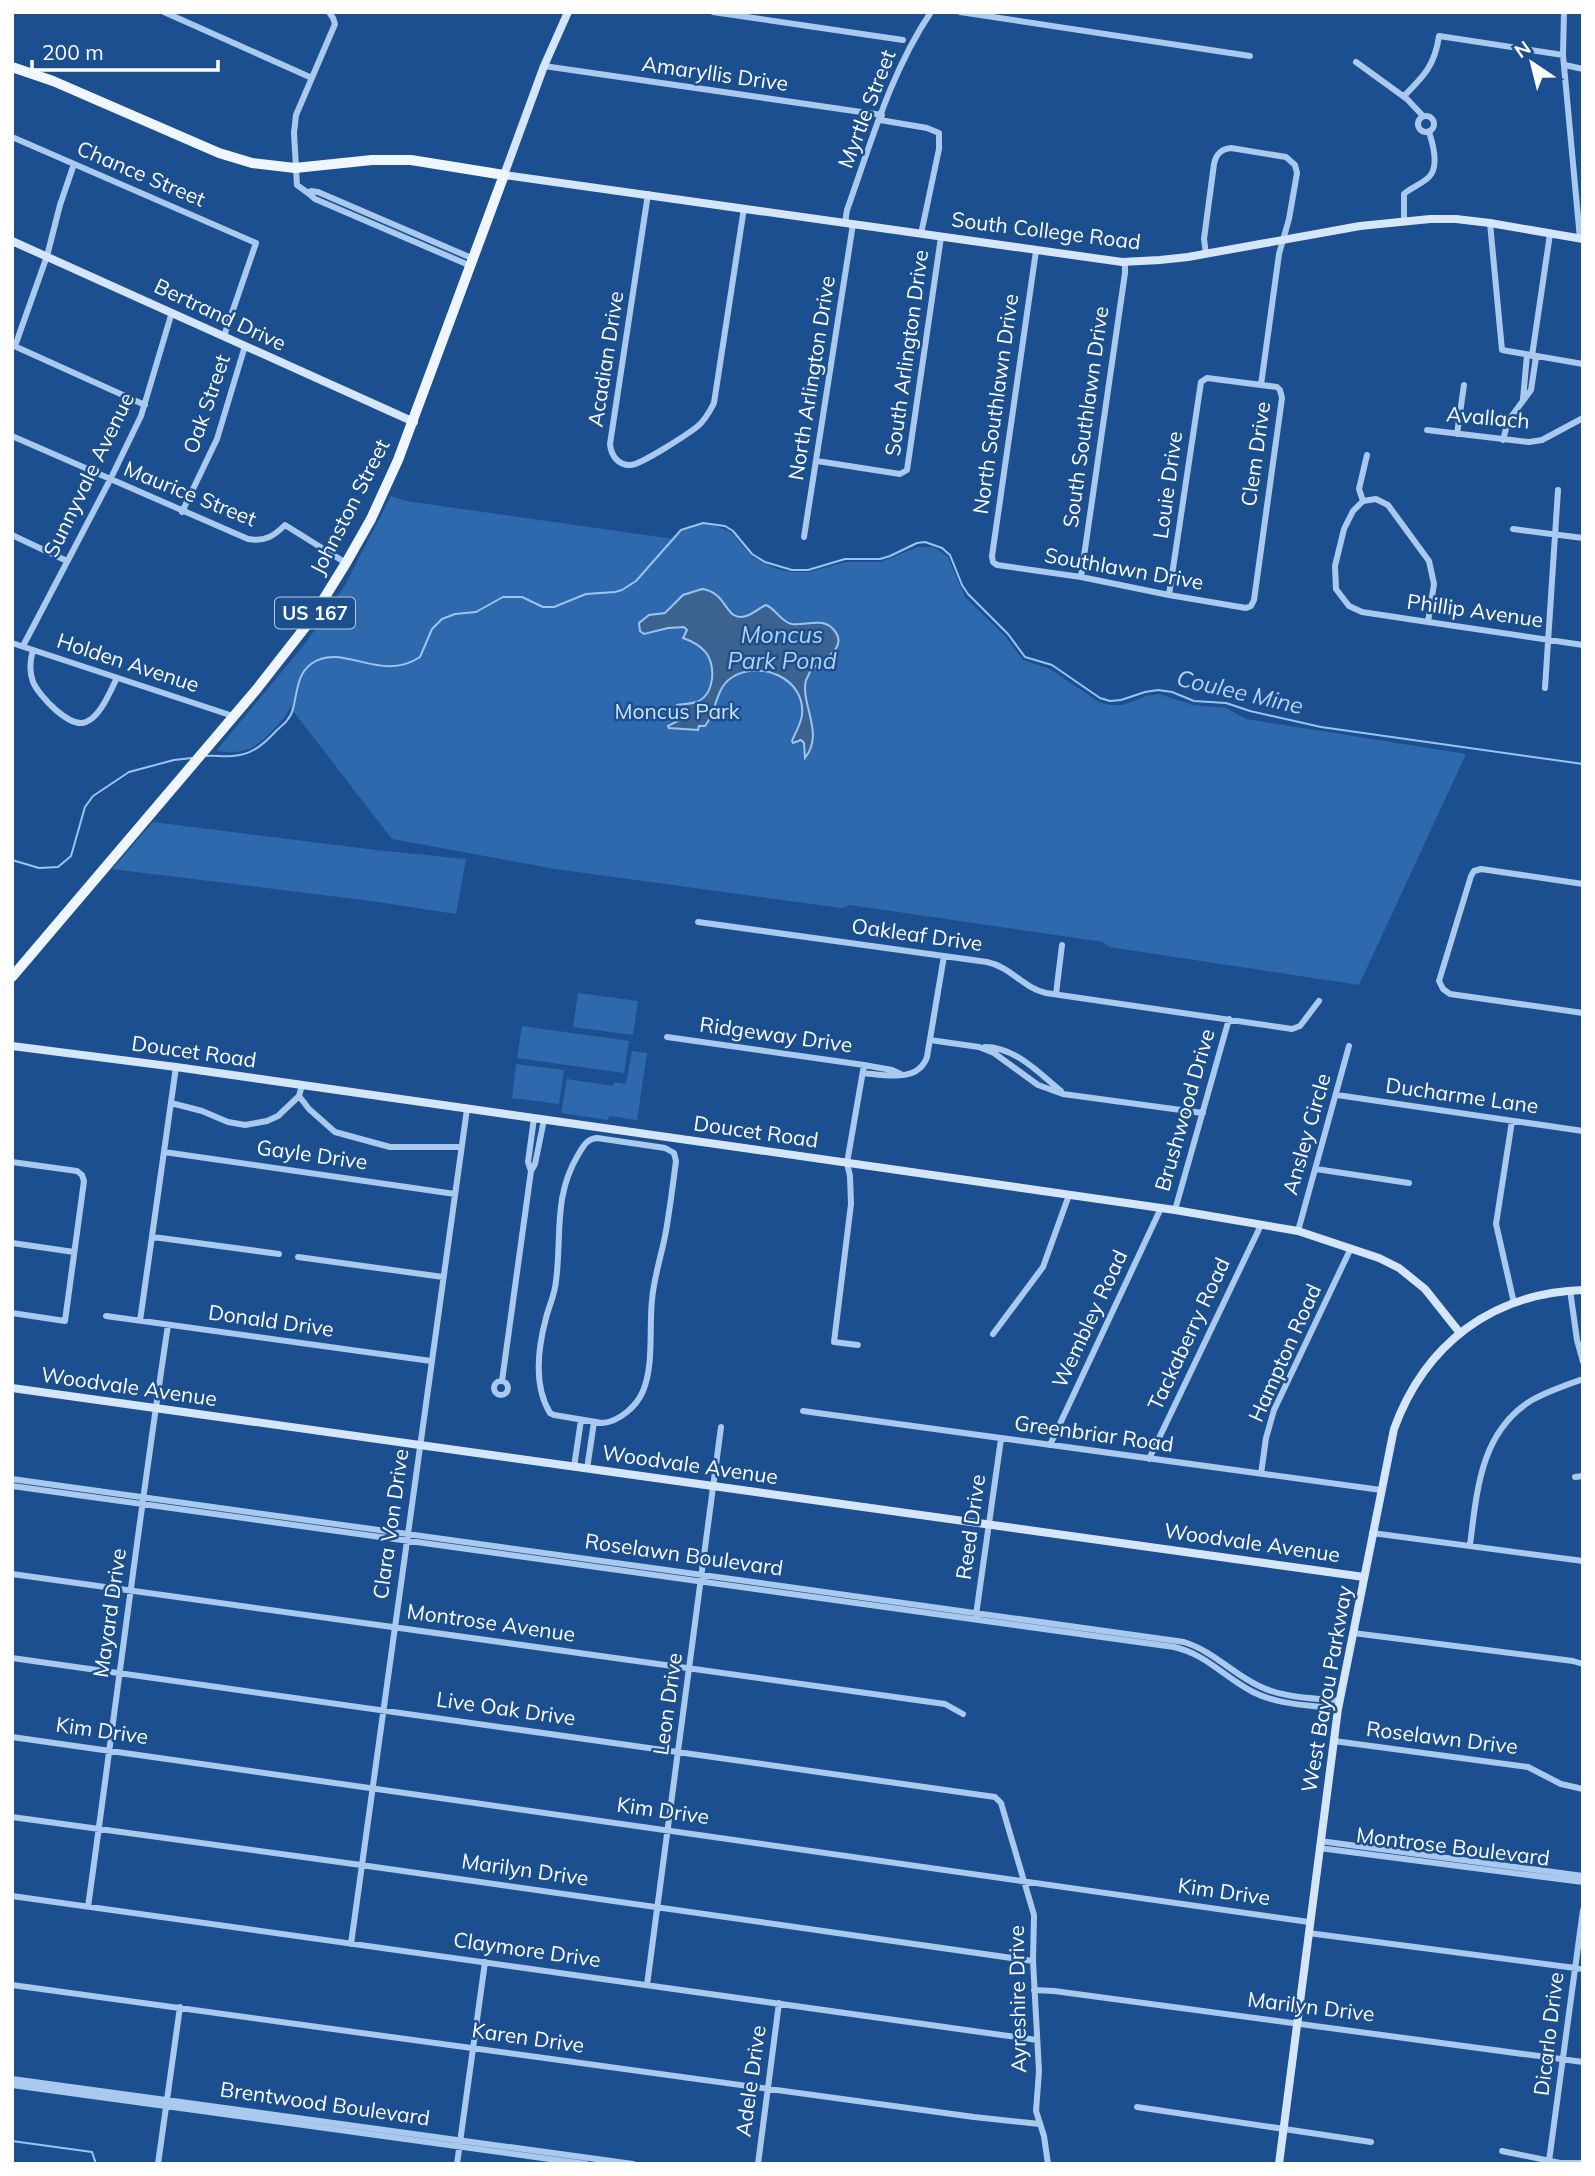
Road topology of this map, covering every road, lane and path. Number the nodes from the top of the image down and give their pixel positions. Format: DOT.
graph roads {
  1 [pos="164,12"];
  2 [pos="568,12"];
  3 [pos="713,12"];
  4 [pos="931,12"];
  5 [pos="960,12"];
  6 [pos="1564,12"];
  7 [pos="331,15"];
  8 [pos="903,40"];
  9 [pos="1563,55"];
  10 [pos="1250,56"];
  11 [pos="1356,62"];
  12 [pos="1565,65"];
  13 [pos="544,66"];
  14 [pos="12,67"];
  15 [pos="1583,69"];
  16 [pos="313,78"];
  17 [pos="1404,96"];
  18 [pos="1423,116"];
  19 [pos="881,117"];
  20 [pos="1429,132"];
  21 [pos="12,137"];
  22 [pos="74,164"];
  23 [pos="295,167"];
  24 [pos="505,175"];
  25 [pos="648,194"];
  26 [pos="744,208"];
  27 [pos="1404,220"];
  28 [pos="849,223"];
  29 [pos="1490,223"];
  30 [pos="921,234"];
  31 [pos="1550,234"];
  32 [pos="941,237"];
  33 [pos="1582,239"];
  34 [pos="1284,240"];
  35 [pos="12,241"];
  36 [pos="1036,251"];
  37 [pos="1206,254"];
  38 [pos="47,256"];
  39 [pos="1125,261"];
  40 [pos="472,263"];
  41 [pos="172,312"];
  42 [pos="224,336"];
  43 [pos="14,346"];
  44 [pos="245,346"];
  45 [pos="1532,356"];
  46 [pos="1583,364"];
  47 [pos="1261,385"];
  48 [pos="1464,385"];
  49 [pos="145,405"];
  50 [pos="1583,418"];
  51 [pos="414,422"];
  52 [pos="1427,429"];
  53 [pos="1458,434"];
  54 [pos="12,436"];
  55 [pos="1503,440"];
  56 [pos="1367,455"];
  57 [pos="817,461"];
  58 [pos="110,480"];
  59 [pos="1558,490"];
  60 [pos="1363,501"];
  61 [pos="182,512"];
  62 [pos="1513,529"];
  63 [pos="1555,534"];
  64 [pos="12,536"];
  65 [pos="804,537"];
  66 [pos="1583,538"];
  67 [pos="67,561"];
  68 [pos="993,562"];
  69 [pos="346,563"];
  70 [pos="1081,577"];
  71 [pos="1170,595"];
  72 [pos="1251,606"];
  73 [pos="1428,622"];
  74 [pos="1548,640"];
  75 [pos="12,643"];
  76 [pos="1583,645"];
  77 [pos="23,646"];
  78 [pos="33,650"];
  79 [pos="117,678"];
  80 [pos="1545,688"];
  81 [pos="233,716"];
  82 [pos="1583,884"];
  83 [pos="698,922"];
  84 [pos="1062,945"];
  85 [pos="944,956"];
  86 [pos="12,977"];
  87 [pos="1056,994"];
  88 [pos="1319,1001"];
  89 [pos="1583,1013"];
  90 [pos="1229,1019"];
  91 [pos="667,1037"];
  92 [pos="930,1040"];
  93 [pos="12,1043"];
  94 [pos="1349,1046"];
  95 [pos="979,1047"];
  96 [pos="864,1065"];
  97 [pos="176,1067"];
  98 [pos="863,1073"];
  99 [pos="903,1074"];
  100 [pos="302,1085"];
  101 [pos="1063,1094"];
  102 [pos="299,1096"];
  103 [pos="1337,1096"];
  104 [pos="171,1103"];
  105 [pos="467,1109"];
  106 [pos="1203,1113"];
  107 [pos="534,1118"];
  108 [pos="544,1120"];
  109 [pos="1512,1121"];
  110 [pos="593,1126"];
  111 [pos="1583,1131"];
  112 [pos="592,1139"];
  113 [pos="461,1147"];
  114 [pos="164,1152"];
  115 [pos="12,1162"];
  116 [pos="847,1163"];
  117 [pos="1316,1169"];
  118 [pos="531,1171"];
  119 [pos="1409,1183"];
  120 [pos="455,1194"];
  121 [pos="1069,1195"];
  122 [pos="1161,1208"];
  123 [pos="1175,1210"];
  124 [pos="1261,1225"];
  125 [pos="1297,1231"];
  126 [pos="153,1237"];
  127 [pos="12,1243"];
  128 [pos="1351,1248"];
  129 [pos="74,1252"];
  130 [pos="279,1254"];
  131 [pos="298,1257"];
  132 [pos="443,1277"];
  133 [pos="1570,1290"];
  134 [pos="1583,1290"];
  135 [pos="1514,1303"];
  136 [pos="12,1313"];
  137 [pos="106,1316"];
  138 [pos="140,1321"];
  139 [pos="168,1325"];
  140 [pos="1460,1333"];
  141 [pos="993,1334"];
  142 [pos="858,1345"];
  143 [pos="431,1361"];
  144 [pos="1583,1362"];
  145 [pos="1583,1379"];
  146 [pos="502,1381"];
  147 [pos="12,1388"];
  148 [pos="155,1408"];
  149 [pos="803,1411"];
  150 [pos="581,1420"];
  151 [pos="594,1422"];
  152 [pos="721,1427"];
  153 [pos="1001,1439"];
  154 [pos="420,1445"];
  155 [pos="1049,1445"];
  156 [pos="1149,1459"];
  157 [pos="574,1467"];
  158 [pos="587,1468"];
  159 [pos="1261,1474"];
  160 [pos="12,1479"];
  161 [pos="12,1486"];
  162 [pos="713,1486"];
  163 [pos="66,1490"];
  164 [pos="1381,1490"];
  165 [pos="143,1500"];
  166 [pos="989,1524"];
  167 [pos="1372,1532"];
  168 [pos="407,1537"];
  169 [pos="1470,1545"];
  170 [pos="1583,1561"];
  171 [pos="12,1574"];
  172 [pos="1364,1577"];
  173 [pos="702,1579"];
  174 [pos="131,1591"];
  175 [pos="975,1617"];
  176 [pos="394,1628"];
  177 [pos="1353,1633"];
  178 [pos="12,1658"];
  179 [pos="1583,1664"];
  180 [pos="690,1668"];
  181 [pos="119,1673"];
  182 [pos="1339,1705"];
  183 [pos="383,1709"];
  184 [pos="962,1714"];
  185 [pos="12,1737"];
  186 [pos="1334,1741"];
  187 [pos="111,1750"];
  188 [pos="679,1751"];
  189 [pos="372,1787"];
  190 [pos="1583,1789"];
  191 [pos="995,1797"];
  192 [pos="12,1817"];
  193 [pos="99,1829"];
  194 [pos="668,1830"];
  195 [pos="1320,1844"];
  196 [pos="361,1865"];
  197 [pos="1583,1876"];
  198 [pos="1023,1881"];
  199 [pos="1583,1882"];
  200 [pos="12,1896"];
  201 [pos="88,1907"];
  202 [pos="656,1907"];
  203 [pos="1583,1910"];
  204 [pos="1309,1922"];
  205 [pos="1308,1933"];
  206 [pos="352,1944"];
  207 [pos="1033,1961"];
  208 [pos="485,1962"];
  209 [pos="1579,1968"];
  210 [pos="12,1985"];
  211 [pos="647,1985"];
  212 [pos="1034,1990"];
  213 [pos="779,2003"];
  214 [pos="180,2007"];
  215 [pos="1297,2023"];
  216 [pos="1037,2040"];
  217 [pos="474,2048"];
  218 [pos="1563,2059"];
  219 [pos="1583,2062"];
  220 [pos="12,2079"];
  221 [pos="12,2085"];
  222 [pos="769,2088"];
  223 [pos="167,2103"];
  224 [pos="1137,2107"];
  225 [pos="1040,2124"];
  226 [pos="1283,2129"];
  227 [pos="1371,2142"];
  228 [pos="460,2143"];
  229 [pos="1502,2151"];
  230 [pos="1549,2161"];
  231 [pos="1583,2163"];
  232 [pos="158,2164"];
  233 [pos="457,2164"];
  234 [pos="586,2164"];
  235 [pos="633,2164"];
  236 [pos="758,2164"];
  237 [pos="1048,2164"];
  238 [pos="1279,2164"];
  1 -- 16 [label="street"];
  2 -- 13 [label="street, Johnston Street"];
  3 -- 8 [label="street"];
  4 -- 19 [label="street, Myrtle Street"];
  5 -- 10 [label="street"];
  6 -- 9 [label="street"];
  7 -- 16 [label="street"];
  9 -- 12 [label="street"];
  9 -- 17 [label="street"];
  11 -- 17 [label="street"];
  12 -- 15 [label="street"];
  12 -- 33 [label="street"];
  13 -- 19 [label="street, Amaryllis Drive"];
  13 -- 24 [label="street, Johnston Street"];
  14 -- 23 [label="main road"];
  16 -- 23 [label="street"];
  17 -- 18 [label="street"];
  18 -- 20 [label="street"];
  18 -- 20 [label="street"];
  19 -- 28 [label="street, Myrtle Street"];
  19 -- 30 [label="street, Amaryllis Drive"];
  20 -- 27 [label="street"];
  21 -- 22 [label="street, Chance Street"];
  22 -- 38 [label="street"];
  22 -- 42 [label="street, Chance Street"];
  23 -- 24 [label="main road"];
  23 -- 40 [label="street"];
  24 -- 25 [label="street, South College Road"];
  24 -- 40 [label="main road, Johnston Street / US 167"];
  25 -- 26 [label="street, South College Road"];
  25 -- 26 [label="street, Acadian Drive"];
  26 -- 28 [label="street, South College Road"];
  27 -- 29 [label="street, South College Road"];
  27 -- 34 [label="street, South College Road"];
  28 -- 30 [label="street, South College Road"];
  28 -- 57 [label="street, North Arlington Drive"];
  29 -- 31 [label="street, South College Road"];
  29 -- 45 [label="street"];
  30 -- 32 [label="street, South College Road"];
  31 -- 33 [label="street, South College Road"];
  31 -- 45 [label="street"];
  32 -- 36 [label="street, South College Road"];
  32 -- 57 [label="street, South Arlington Drive"];
  34 -- 37 [label="street, South College Road"];
  34 -- 37 [label="street, Clem Drive"];
  34 -- 47 [label="street, Clem Drive"];
  35 -- 38 [label="street, Bertrand Drive"];
  36 -- 39 [label="street, South College Road"];
  36 -- 68 [label="street, North Southlawn Drive"];
  37 -- 39 [label="street, South College Road"];
  38 -- 41 [label="street, Bertrand Drive"];
  38 -- 43 [label="street"];
  39 -- 70 [label="street, South Southlawn Drive"];
  40 -- 51 [label="main road, Johnston Street / US 167"];
  41 -- 42 [label="street, Bertrand Drive"];
  41 -- 49 [label="street, Sunnyvale Avenue"];
  42 -- 44 [label="street, Bertrand Drive"];
  43 -- 49 [label="street"];
  44 -- 51 [label="street, Bertrand Drive"];
  44 -- 61 [label="street, Oak Street"];
  45 -- 46 [label="street"];
  45 -- 55 [label="street"];
  47 -- 71 [label="street, Louie Drive"];
  47 -- 72 [label="street, Clem Drive"];
  48 -- 53 [label="street"];
  49 -- 58 [label="street, Sunnyvale Avenue"];
  50 -- 55 [label="street, Avallach"];
  51 -- 69 [label="main road, Johnston Street / US 167"];
  52 -- 53 [label="street, Avallach"];
  53 -- 55 [label="street, Avallach"];
  54 -- 58 [label="street, Maurice Street"];
  56 -- 60 [label="street"];
  57 -- 65 [label="street, North Arlington Drive"];
  58 -- 61 [label="street, Maurice Street"];
  58 -- 67 [label="street, Sunnyvale Avenue"];
  59 -- 63 [label="street"];
  60 -- 73 [label="street"];
  60 -- 73 [label="street, Phillip Avenue"];
  61 -- 69 [label="street, Maurice Street"];
  62 -- 63 [label="street"];
  63 -- 66 [label="street"];
  63 -- 74 [label="street"];
  64 -- 67 [label="street"];
  67 -- 77 [label="street, Sunnyvale Avenue"];
  68 -- 70 [label="street, Southlawn Drive"];
  69 -- 81 [label="main road, Johnston Street / US 167"];
  70 -- 71 [label="street, Southlawn Drive"];
  71 -- 72 [label="street, Southlawn Drive"];
  73 -- 74 [label="street, Phillip Avenue"];
  74 -- 76 [label="street, Phillip Avenue"];
  74 -- 80 [label="street"];
  75 -- 77 [label="street, Holden Avenue"];
  77 -- 78 [label="street, Holden Avenue"];
  78 -- 79 [label="street, Holden Avenue"];
  78 -- 79 [label="street"];
  79 -- 81 [label="street, Holden Avenue"];
  81 -- 86 [label="main road, Johnston Street / US 167"];
  82 -- 89 [label="street"];
  83 -- 85 [label="street, Oakleaf Drive"];
  84 -- 87 [label="street"];
  85 -- 87 [label="street, Oakleaf Drive"];
  85 -- 92 [label="street"];
  87 -- 90 [label="street, Oakleaf Drive"];
  88 -- 90 [label="street, Oakleaf Drive"];
  90 -- 106 [label="street, Brushwood Drive"];
  91 -- 96 [label="street, Ridgeway Drive"];
  92 -- 95 [label="street"];
  92 -- 99 [label="street"];
  93 -- 97 [label="street, Doucet Road"];
  94 -- 103 [label="street, Ansley Circle"];
  95 -- 101 [label="street"];
  95 -- 101 [label="street"];
  96 -- 98 [label="street, Ridgeway Drive"];
  96 -- 99 [label="street"];
  97 -- 100 [label="street, Doucet Road"];
  97 -- 104 [label="street"];
  98 -- 99 [label="street"];
  98 -- 116 [label="street, Ridgeway Drive"];
  100 -- 102 [label="street"];
  100 -- 105 [label="street, Doucet Road"];
  101 -- 106 [label="street"];
  102 -- 104 [label="street"];
  102 -- 113 [label="street"];
  103 -- 109 [label="street, Ducharme Lane"];
  103 -- 117 [label="street, Ansley Circle"];
  104 -- 114 [label="street"];
  105 -- 107 [label="street, Doucet Road"];
  105 -- 113 [label="street, Clara Von Drive"];
  106 -- 123 [label="street, Brushwood Drive"];
  107 -- 108 [label="street, Doucet Road"];
  107 -- 118 [label="street"];
  108 -- 110 [label="street, Doucet Road"];
  108 -- 118 [label="street"];
  109 -- 111 [label="street, Ducharme Lane"];
  109 -- 135 [label="street"];
  110 -- 112 [label="street"];
  110 -- 116 [label="street, Doucet Road"];
  112 -- 150 [label="street"];
  112 -- 151 [label="street"];
  113 -- 120 [label="street, Clara Von Drive"];
  114 -- 120 [label="street, Gayle Drive"];
  114 -- 126 [label="street"];
  115 -- 129 [label="street"];
  116 -- 121 [label="street, Doucet Road"];
  116 -- 142 [label="street, Ridgeway Drive"];
  117 -- 119 [label="street"];
  117 -- 125 [label="street, Ansley Circle"];
  118 -- 146 [label="street"];
  120 -- 132 [label="street, Clara Von Drive"];
  121 -- 122 [label="street, Doucet Road"];
  121 -- 141 [label="street"];
  122 -- 123 [label="street, Doucet Road"];
  122 -- 155 [label="street, Wembley Road"];
  123 -- 124 [label="street, Doucet Road"];
  124 -- 125 [label="street, Doucet Road"];
  124 -- 156 [label="street, Tackaberry Road"];
  125 -- 128 [label="street, Doucet Road"];
  126 -- 130 [label="street"];
  126 -- 138 [label="street"];
  127 -- 129 [label="street"];
  128 -- 140 [label="street, Doucet Road"];
  128 -- 159 [label="street, Hampton Road"];
  129 -- 136 [label="street"];
  131 -- 132 [label="street"];
  132 -- 143 [label="street, Clara Von Drive"];
  133 -- 134 [label="street, West Bayou Parkway"];
  133 -- 135 [label="street, West Bayou Parkway"];
  133 -- 144 [label="street"];
  135 -- 140 [label="street, West Bayou Parkway"];
  137 -- 138 [label="street, Donald Drive"];
  138 -- 139 [label="street, Donald Drive"];
  139 -- 143 [label="street, Donald Drive"];
  139 -- 148 [label="street, Mayard Drive"];
  140 -- 164 [label="street, West Bayou Parkway"];
  143 -- 154 [label="street, Clara Von Drive"];
  145 -- 169 [label="street"];
  147 -- 148 [label="street, Woodvale Avenue"];
  148 -- 154 [label="street, Woodvale Avenue"];
  148 -- 165 [label="street, Mayard Drive"];
  149 -- 153 [label="street, Greenbriar Road"];
  150 -- 151 [label="street"];
  150 -- 157 [label="street"];
  151 -- 158 [label="street"];
  152 -- 162 [label="street, Leon Drive"];
  153 -- 155 [label="street, Greenbriar Road"];
  153 -- 166 [label="street, Reed Drive"];
  154 -- 157 [label="street, Woodvale Avenue"];
  154 -- 168 [label="street, Clara Von Drive"];
  155 -- 156 [label="street, Greenbriar Road"];
  156 -- 159 [label="street, Greenbriar Road"];
  157 -- 158 [label="street, Woodvale Avenue"];
  158 -- 162 [label="street, Woodvale Avenue"];
  159 -- 164 [label="street, Greenbriar Road"];
  160 -- 163 [label="street, Roselawn Boulevard"];
  161 -- 163 [label="street, Roselawn Boulevard"];
  162 -- 166 [label="street, Woodvale Avenue"];
  162 -- 173 [label="street, Leon Drive"];
  163 -- 165 [label="street, Roselawn Boulevard"];
  164 -- 167 [label="street, West Bayou Parkway"];
  165 -- 168 [label="street, Roselawn Boulevard"];
  165 -- 174 [label="street, Mayard Drive"];
  166 -- 172 [label="street, Woodvale Avenue"];
  166 -- 175 [label="street, Reed Drive"];
  167 -- 169 [label="street"];
  167 -- 172 [label="street, West Bayou Parkway"];
  168 -- 173 [label="street, Roselawn Boulevard"];
  168 -- 176 [label="street, Clara Von Drive"];
  169 -- 170 [label="street"];
  171 -- 174 [label="street, Montrose Avenue"];
  172 -- 177 [label="street, West Bayou Parkway"];
  173 -- 175 [label="street, Roselawn Boulevard"];
  173 -- 180 [label="street, Leon Drive"];
  174 -- 176 [label="street, Montrose Avenue"];
  174 -- 181 [label="street, Mayard Drive"];
  175 -- 182 [label="street, Roselawn Boulevard"];
  176 -- 180 [label="street, Montrose Avenue"];
  176 -- 183 [label="street, Clara Von Drive"];
  177 -- 179 [label="street"];
  177 -- 182 [label="street, West Bayou Parkway"];
  178 -- 181 [label="street, Live Oak Drive"];
  180 -- 184 [label="street, Montrose Avenue"];
  180 -- 188 [label="street, Leon Drive"];
  181 -- 183 [label="street, Live Oak Drive"];
  181 -- 187 [label="street, Mayard Drive"];
  182 -- 186 [label="street, West Bayou Parkway"];
  183 -- 188 [label="street, Live Oak Drive"];
  183 -- 189 [label="street, Clara Von Drive"];
  185 -- 187 [label="street, Kim Drive"];
  186 -- 190 [label="street, Roselawn Drive"];
  186 -- 195 [label="street, West Bayou Parkway"];
  187 -- 189 [label="street, Kim Drive"];
  187 -- 193 [label="street, Mayard Drive"];
  188 -- 191 [label="street, Live Oak Drive"];
  188 -- 194 [label="street, Leon Drive"];
  189 -- 194 [label="street, Kim Drive"];
  189 -- 196 [label="street, Clara Von Drive"];
  191 -- 198 [label="street, Ayreshire Drive"];
  192 -- 193 [label="street, Marilyn Drive"];
  193 -- 196 [label="street, Marilyn Drive"];
  193 -- 201 [label="street, Mayard Drive"];
  194 -- 198 [label="street, Kim Drive"];
  194 -- 202 [label="street, Leon Drive"];
  195 -- 197 [label="street, Montrose Boulevard"];
  195 -- 199 [label="street, Montrose Boulevard"];
  195 -- 204 [label="street, West Bayou Parkway"];
  196 -- 202 [label="street, Marilyn Drive"];
  196 -- 206 [label="street, Clara Von Drive"];
  198 -- 204 [label="street, Kim Drive"];
  198 -- 207 [label="street, Ayreshire Drive"];
  200 -- 201 [label="street, Claymore Drive"];
  201 -- 206 [label="street, Claymore Drive"];
  202 -- 207 [label="street, Marilyn Drive"];
  202 -- 211 [label="street, Leon Drive"];
  203 -- 209 [label="street, Dicarlo Drive"];
  204 -- 205 [label="street, West Bayou Parkway"];
  205 -- 209 [label="street"];
  205 -- 215 [label="street, West Bayou Parkway"];
  206 -- 208 [label="street, Claymore Drive"];
  207 -- 212 [label="street, Ayreshire Drive"];
  208 -- 211 [label="street, Claymore Drive"];
  208 -- 217 [label="street"];
  209 -- 218 [label="street, Dicarlo Drive"];
  210 -- 214 [label="street, Karen Drive"];
  211 -- 213 [label="street, Claymore Drive"];
  212 -- 215 [label="street, Marilyn Drive"];
  212 -- 216 [label="street, Ayreshire Drive"];
  213 -- 216 [label="street, Claymore Drive"];
  213 -- 222 [label="street, Adele Drive"];
  214 -- 217 [label="street, Karen Drive"];
  214 -- 223 [label="street"];
  215 -- 218 [label="street, Marilyn Drive"];
  215 -- 226 [label="street, West Bayou Parkway"];
  216 -- 225 [label="street, Ayreshire Drive"];
  217 -- 222 [label="street, Karen Drive"];
  217 -- 228 [label="street"];
  218 -- 219 [label="street, Marilyn Drive"];
  218 -- 230 [label="street, Dicarlo Drive"];
  220 -- 223 [label="street, Brentwood Boulevard"];
  221 -- 223 [label="street, Brentwood Boulevard"];
  222 -- 225 [label="street, Karen Drive"];
  222 -- 236 [label="street, Adele Drive"];
  223 -- 228 [label="street, Brentwood Boulevard"];
  223 -- 232 [label="street"];
  224 -- 226 [label="street"];
  225 -- 237 [label="street, Ayreshire Drive"];
  226 -- 227 [label="street"];
  226 -- 238 [label="street, West Bayou Parkway"];
  228 -- 233 [label="street"];
  228 -- 234 [label="street, Brentwood Boulevard"];
  228 -- 235 [label="street, Brentwood Boulevard"];
  229 -- 230 [label="street"];
  230 -- 231 [label="street"];
}
